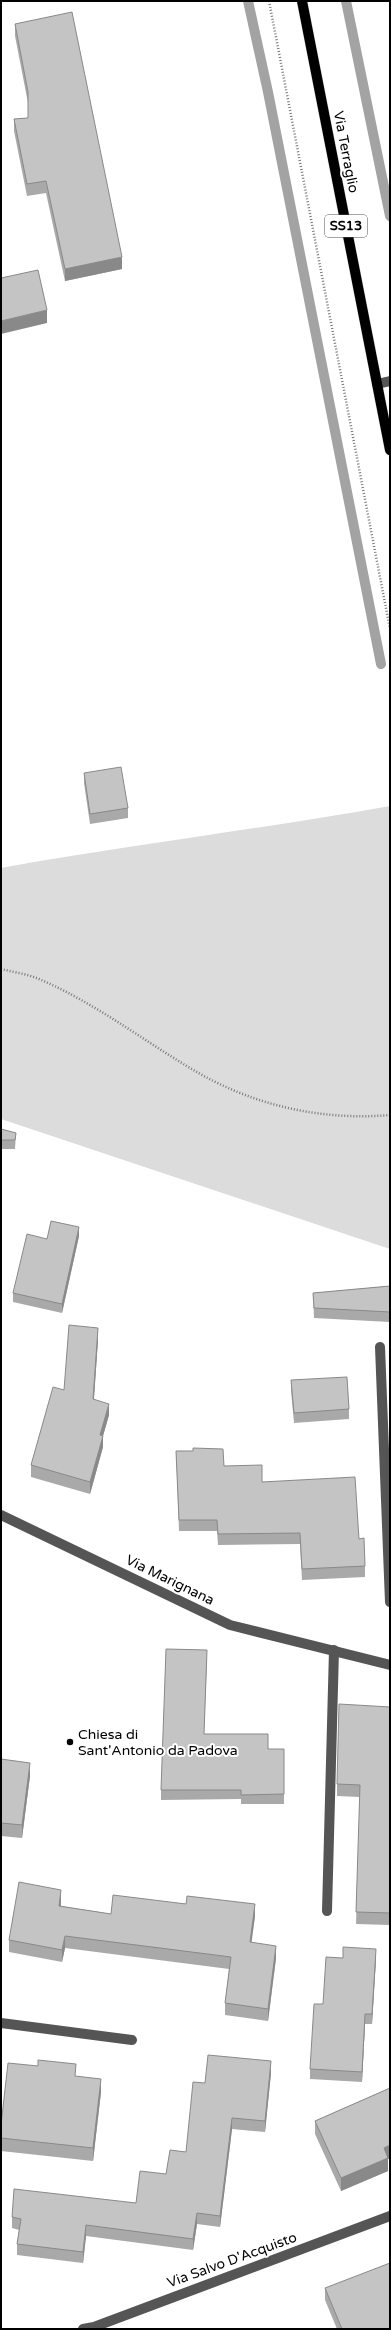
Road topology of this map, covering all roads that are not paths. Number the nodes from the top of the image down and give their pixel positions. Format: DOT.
graph roads {
  1 [pos="302,1"];
  2 [pos="390,381"];
  3 [pos="377,384"];
  4 [pos="390,450"];
  5 [pos="380,1347"];
  6 [pos="1,1515"];
  7 [pos="390,1602"];
  8 [pos="334,1650"];
  9 [pos="390,1664"];
  10 [pos="327,1911"];
  11 [pos="1,2023"];
  12 [pos="132,2040"];
  13 [pos="390,2216"];
  14 [pos="83,2329"];
  1 -- 3 [label="main road, Via Terraglio / SS13"];
  2 -- 3 [label="street"];
  3 -- 4 [label="main road, Via Terraglio / SS13"];
  5 -- 7 [label="street"];
  6 -- 8 [label="street, Via Marignana"];
  8 -- 9 [label="street, Via Marignana"];
  8 -- 10 [label="street"];
  11 -- 12 [label="street"];
  13 -- 14 [label="street, Via Salvo D'Acquisto"];
}
